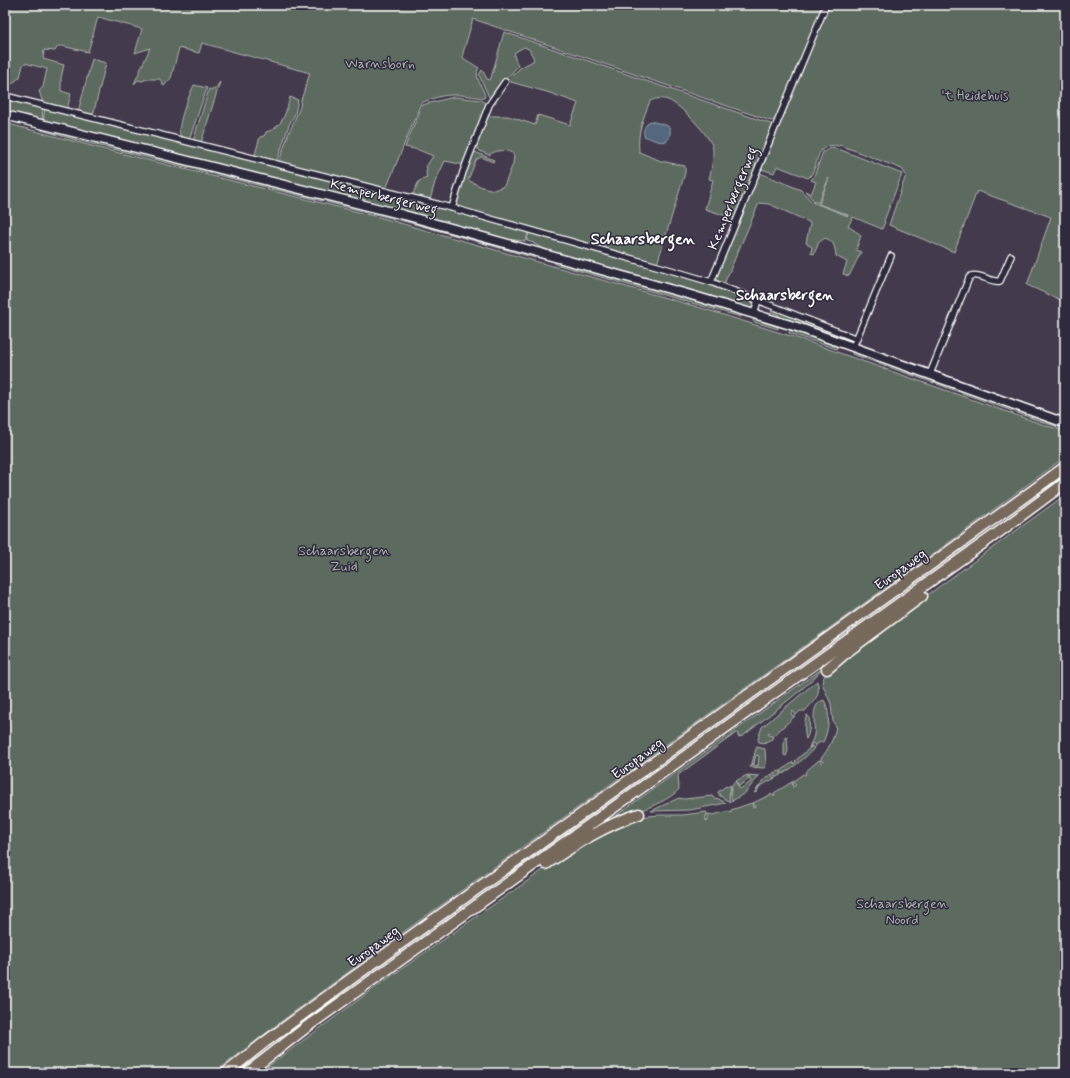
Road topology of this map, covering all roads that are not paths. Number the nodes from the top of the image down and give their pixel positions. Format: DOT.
graph roads {
  1 [pos="826,5"];
  2 [pos="505,82"];
  3 [pos="5,96"];
  4 [pos="5,115"];
  5 [pos="452,208"];
  6 [pos="891,256"];
  7 [pos="1010,256"];
  8 [pos="712,282"];
  9 [pos="758,300"];
  10 [pos="754,314"];
  11 [pos="857,339"];
  12 [pos="853,347"];
  13 [pos="930,374"];
  14 [pos="1065,423"];
  15 [pos="1065,467"];
  16 [pos="1065,483"];
  17 [pos="999,532"];
  18 [pos="827,669"];
  19 [pos="639,814"];
  20 [pos="451,924"];
  21 [pos="226,1073"];
  22 [pos="247,1073"];
  1 -- 8 [label="street, Kemperbergerweg"];
  2 -- 5 [label="street, Kemperbergerweg"];
  3 -- 5 [label="street, Kemperbergerweg"];
  4 -- 10 [label="main road, Kemperbergerweg"];
  5 -- 8 [label="street, Kemperbergerweg"];
  6 -- 11 [label="street"];
  7 -- 13 [label="street"];
  8 -- 9 [label="street, Kemperbergerweg"];
  9 -- 10 [label="street"];
  9 -- 11 [label="street, Kemperbergerweg"];
  10 -- 12 [label="main road, Kemperbergerweg"];
  11 -- 12 [label="street"];
  12 -- 13 [label="main road, Kemperbergerweg"];
  13 -- 14 [label="main road, Kemperbergerweg"];
  15 -- 21 [label="highway, Europaweg"];
  16 -- 17 [label="highway, Europaweg"];
  17 -- 18 [label="highway"];
  17 -- 20 [label="highway, Europaweg"];
  19 -- 20 [label="highway"];
  20 -- 22 [label="highway, Europaweg"];
}
